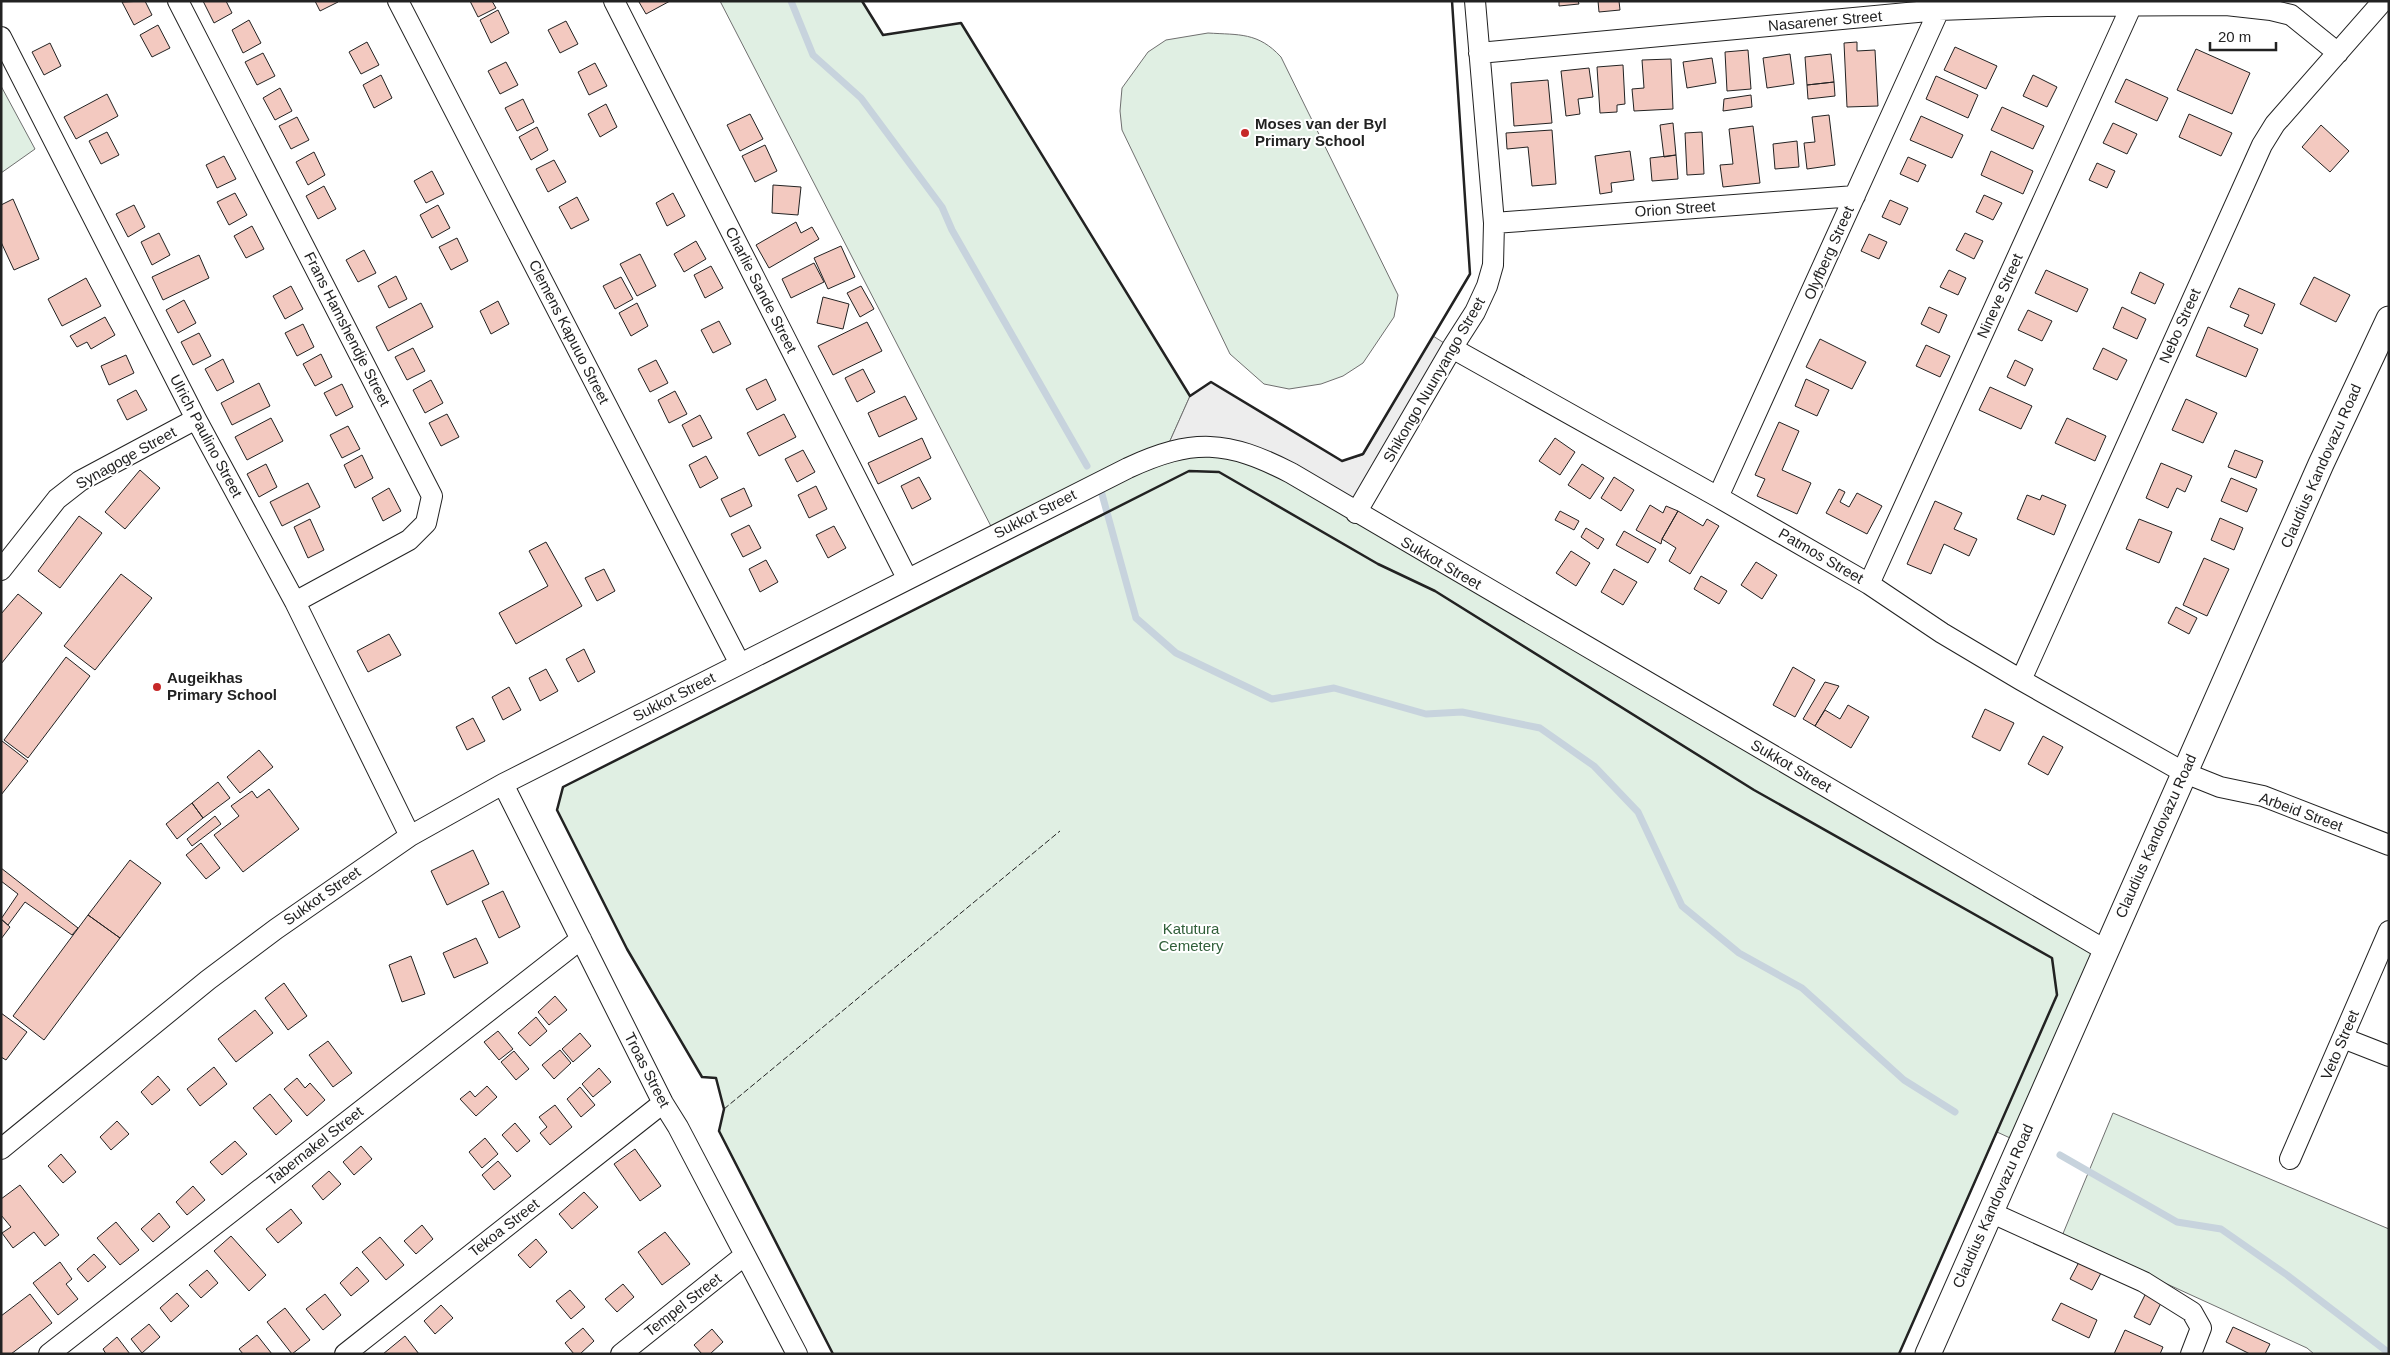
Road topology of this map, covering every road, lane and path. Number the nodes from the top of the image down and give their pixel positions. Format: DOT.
graph roads {
  1 [pos="178,1"];
  2 [pos="398,1"];
  3 [pos="614,1"];
  4 [pos="1475,1"];
  5 [pos="2384,1"];
  6 [pos="2132,7"];
  7 [pos="1939,10"];
  8 [pos="1,38"];
  9 [pos="1479,53"];
  10 [pos="2338,53"];
  11 [pos="1855,196"];
  12 [pos="1494,223"];
  13 [pos="2389,319"];
  14 [pos="1452,348"];
  15 [pos="196,419"];
  16 [pos="1718,496"];
  17 [pos="1356,513"];
  18 [pos="1,570"];
  19 [pos="907,578"];
  20 [pos="1869,584"];
  21 [pos="295,602"];
  22 [pos="740,664"];
  23 [pos="2021,680"];
  24 [pos="2185,773"];
  25 [pos="503,784"];
  26 [pos="410,836"];
  27 [pos="2389,845"];
  28 [pos="2389,931"];
  29 [pos="581,939"];
  30 [pos="2105,950"];
  31 [pos="2343,1038"];
  32 [pos="2389,1056"];
  33 [pos="663,1103"];
  34 [pos="1,1149"];
  35 [pos="2290,1159"];
  36 [pos="1990,1212"];
  37 [pos="745,1255"];
  38 [pos="49,1354"];
  39 [pos="345,1354"];
  40 [pos="621,1354"];
  41 [pos="797,1354"];
  42 [pos="1928,1354"];
  43 [pos="2191,1354"];
  1 -- 21 [label="street, Frans Hamshendje Street"];
  2 -- 22 [label="street, Clemens Kapuuo Street"];
  3 -- 19 [label="street, Charlie Sande Street"];
  4 -- 9 [label="street, Shikongo Nuunyango Street"];
  5 -- 10 [label="street, Nebo Street"];
  6 -- 7 [label="street, Nasarener Street"];
  6 -- 10 [label="street, Nasarener Street"];
  6 -- 20 [label="street, Nineve Street"];
  7 -- 9 [label="street, Nasarener Street"];
  7 -- 11 [label="street, Olyfberg Street"];
  8 -- 15 [label="street, Ulrich Paulino Street"];
  9 -- 12 [label="street, Shikongo Nuunyango Street"];
  10 -- 23 [label="street, Nebo Street"];
  11 -- 12 [label="street, Orion Street"];
  11 -- 16 [label="street, Olyfberg Street"];
  12 -- 14 [label="street, Shikongo Nuunyango Street"];
  13 -- 24 [label="street, Claudius Kandovazu Road"];
  14 -- 16 [label="street, Patmos Street"];
  14 -- 17 [label="street, Shikongo Nuunyango Street"];
  15 -- 18 [label="street, Synagoge Street"];
  15 -- 21 [label="street, Ulrich Paulino Street"];
  16 -- 20 [label="street, Patmos Street"];
  17 -- 19 [label="street, Sukkot Street"];
  17 -- 30 [label="street, Sukkot Street"];
  19 -- 22 [label="street, Sukkot Street"];
  20 -- 23 [label="street, Patmos Street"];
  21 -- 26 [label="street, Ulrich Paulino Street"];
  22 -- 25 [label="street, Sukkot Street"];
  23 -- 24 [label="street, Patmos Street"];
  24 -- 27 [label="street, Arbeid Street"];
  24 -- 30 [label="street, Claudius Kandovazu Road"];
  25 -- 26 [label="street, Sukkot Street"];
  25 -- 29 [label="street, Troas Street"];
  26 -- 34 [label="street, Sukkot Street"];
  28 -- 31 [label="street, Veto Street"];
  29 -- 33 [label="street, Troas Street"];
  29 -- 38 [label="street, Tabernakel Street"];
  30 -- 36 [label="street, Claudius Kandovazu Road"];
  31 -- 32 [label="street"];
  31 -- 35 [label="street, Veto Street"];
  33 -- 37 [label="street, Troas Street"];
  33 -- 39 [label="street, Tekoa Street"];
  36 -- 42 [label="street, Claudius Kandovazu Road"];
  36 -- 43 [label="street"];
  37 -- 40 [label="street, Tempel Street"];
  37 -- 41 [label="street, Troas Street"];
}
